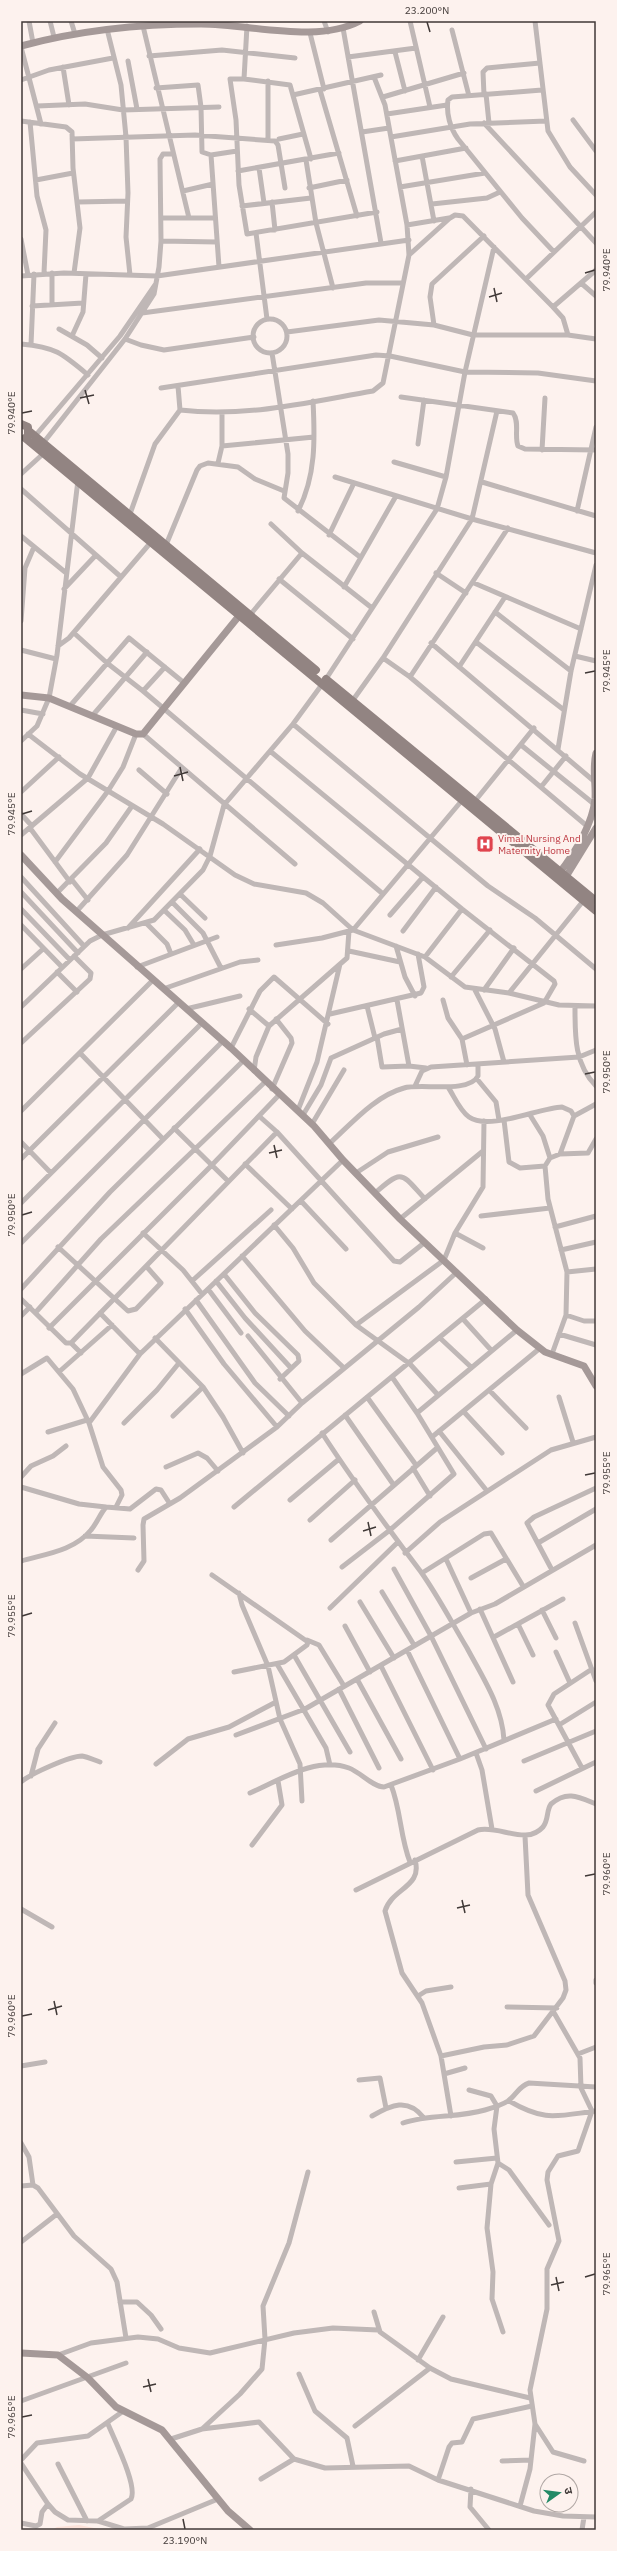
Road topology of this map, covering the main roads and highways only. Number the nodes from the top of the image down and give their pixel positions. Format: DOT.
graph roads {
  1 [pos="21,424"];
  2 [pos="28,436"];
  3 [pos="78,476"];
  4 [pos="245,614"];
  5 [pos="324,681"];
  6 [pos="465,797"];
  7 [pos="561,877"];
  8 [pos="596,901"];
  9 [pos="596,911"];
  1 -- 2 [label="main road"];
  2 -- 3 [label="main road"];
  2 -- 3 [label="main road"];
  3 -- 4 [label="main road"];
  3 -- 4 [label="main road"];
  4 -- 5 [label="main road"];
  5 -- 6 [label="main road"];
  5 -- 6 [label="main road"];
  6 -- 7 [label="main road"];
  6 -- 7 [label="main road"];
  7 -- 8 [label="main road"];
  7 -- 9 [label="main road"];
}
